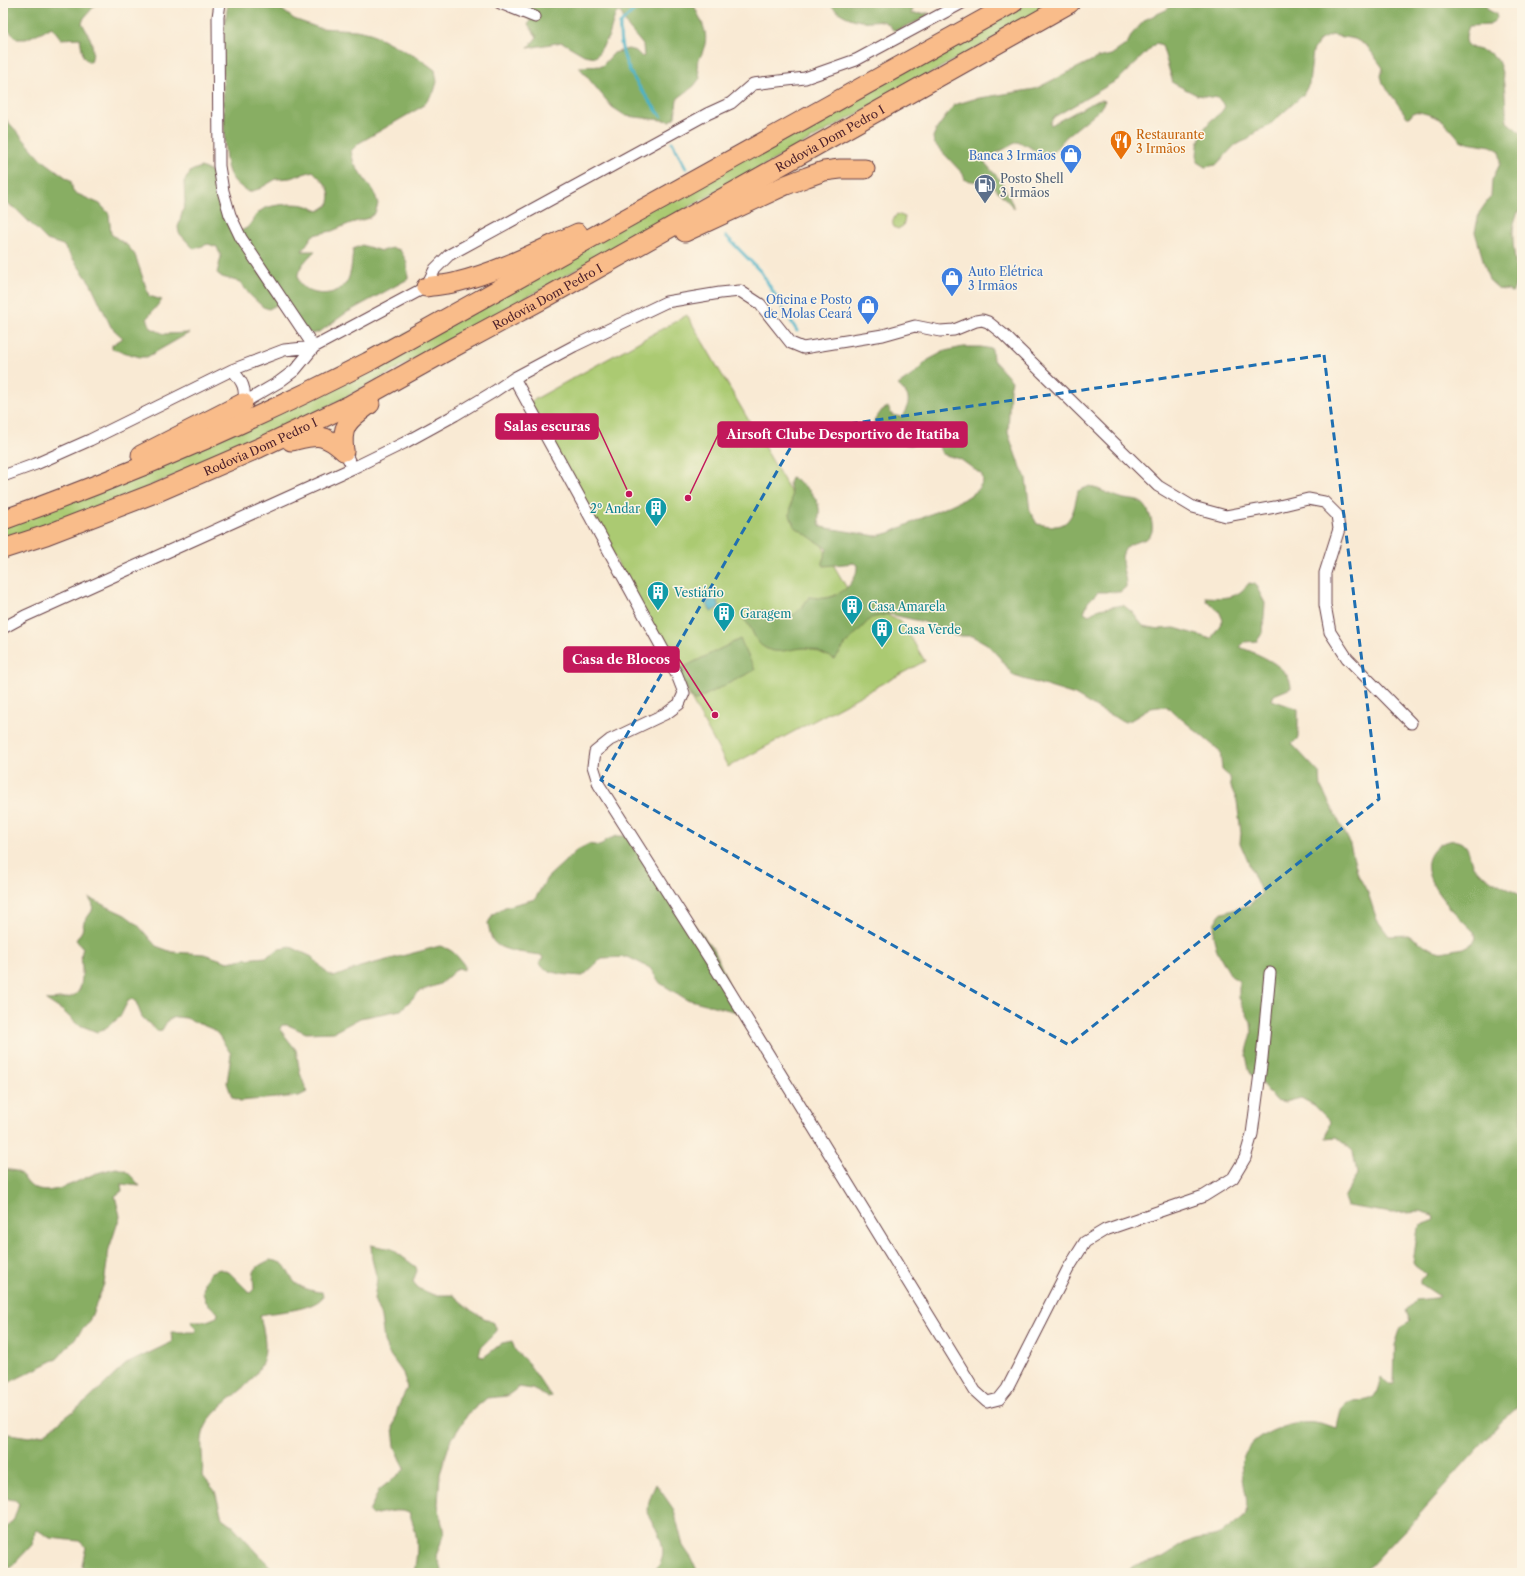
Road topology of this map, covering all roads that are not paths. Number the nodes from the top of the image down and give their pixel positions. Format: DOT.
graph roads {
  1 [pos="220,3"];
  2 [pos="500,3"];
  3 [pos="962,3"];
  4 [pos="1013,3"];
  5 [pos="1070,3"];
  6 [pos="535,17"];
  7 [pos="865,169"];
  8 [pos="705,176"];
  9 [pos="426,287"];
  10 [pos="545,298"];
  11 [pos="314,347"];
  12 [pos="419,366"];
  13 [pos="232,370"];
  14 [pos="514,378"];
  15 [pos="243,403"];
  16 [pos="259,448"];
  17 [pos="344,451"];
  18 [pos="353,468"];
  19 [pos="3,476"];
  20 [pos="3,519"];
  21 [pos="3,549"];
  22 [pos="3,628"];
  23 [pos="1411,723"];
  24 [pos="1270,973"];
  1 -- 11 [label="street"];
  2 -- 6 [label="street"];
  3 -- 9 [label="street"];
  4 -- 8 [label="highway"];
  5 -- 10 [label="highway, Rodovia Dom Pedro I"];
  7 -- 10 [label="highway"];
  8 -- 9 [label="highway"];
  8 -- 20 [label="highway"];
  9 -- 11 [label="street"];
  10 -- 12 [label="highway, Rodovia Dom Pedro I"];
  11 -- 13 [label="street"];
  11 -- 15 [label="street"];
  12 -- 16 [label="highway, Rodovia Dom Pedro I"];
  12 -- 17 [label="highway"];
  13 -- 15 [label="street"];
  13 -- 19 [label="street"];
  14 -- 18 [label="street"];
  14 -- 23 [label="street"];
  14 -- 24 [label="street"];
  15 -- 20 [label="highway"];
  16 -- 17 [label="highway"];
  16 -- 21 [label="highway, Rodovia Dom Pedro I"];
  17 -- 18 [label="street"];
  18 -- 22 [label="street"];
}
